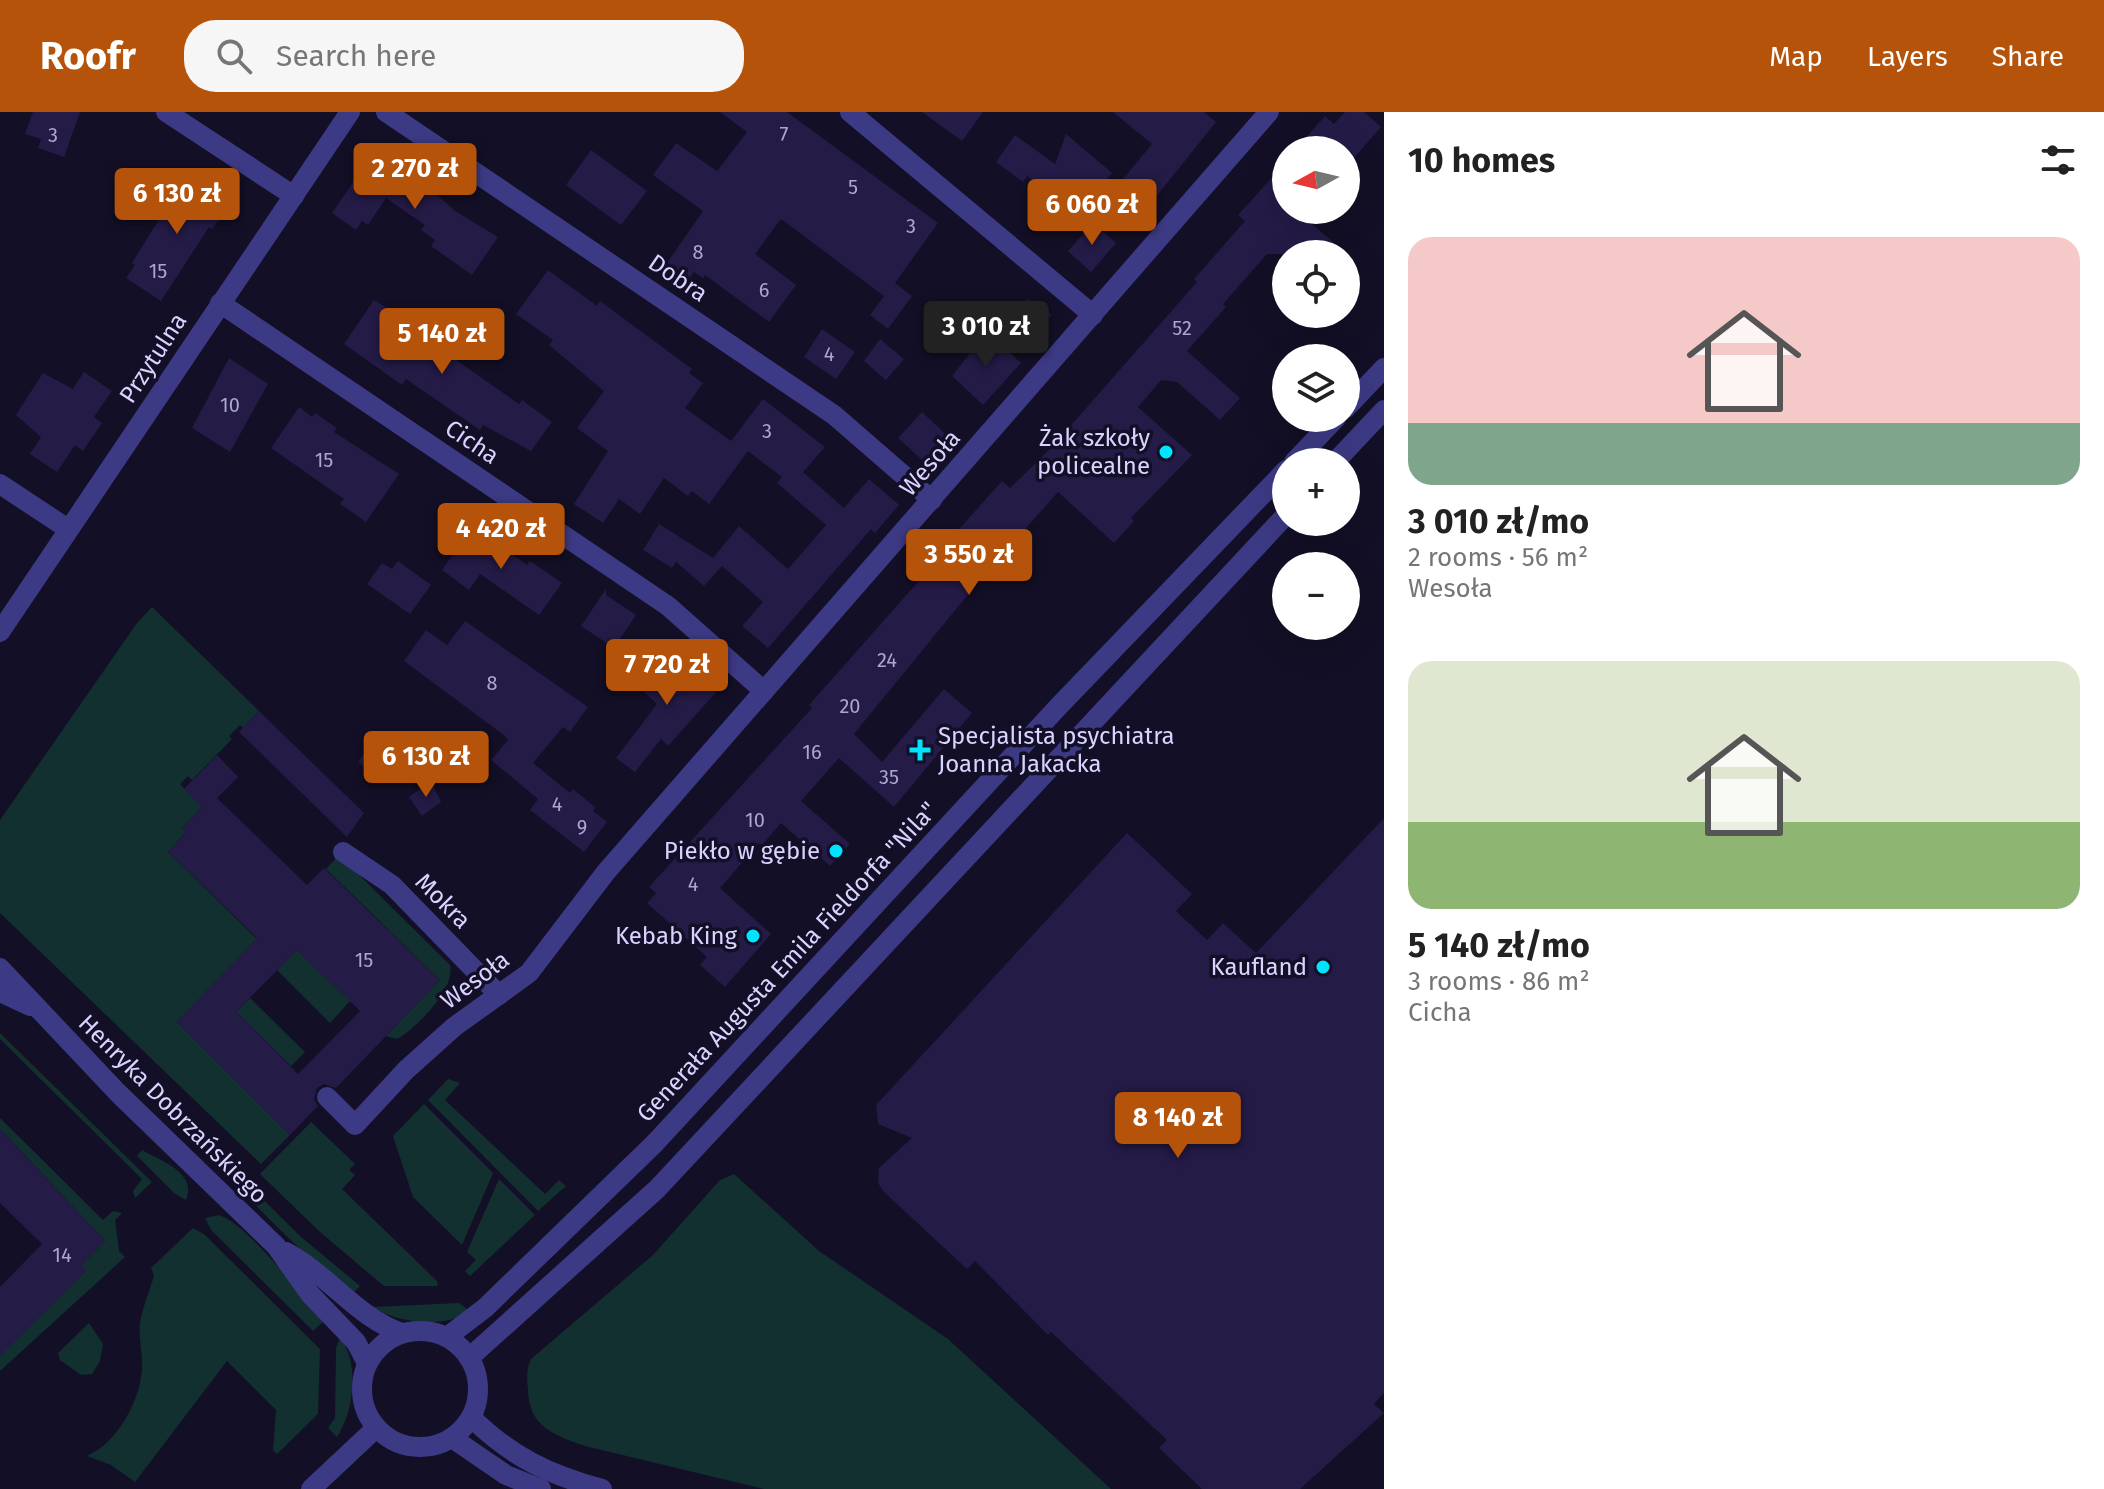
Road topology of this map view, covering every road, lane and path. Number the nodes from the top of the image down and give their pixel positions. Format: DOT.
graph roads {
  1 [pos="166,112"];
  2 [pos="350,112"];
  3 [pos="386,112"];
  4 [pos="850,112"];
  5 [pos="1269,112"];
  6 [pos="294,196"];
  7 [pos="220,303"];
  8 [pos="1093,315"];
  9 [pos="1384,368"];
  10 [pos="1360,393"];
  11 [pos="1384,410"];
  12 [pos="1323,432"];
  13 [pos="1307,448"];
  14 [pos="1348,448"];
  15 [pos="0,484"];
  16 [pos="1272,485"];
  17 [pos="932,500"];
  18 [pos="68,529"];
  19 [pos="1272,530"];
  20 [pos="0,632"];
  21 [pos="764,691"];
  22 [pos="343,852"];
  23 [pos="0,968"];
  24 [pos="0,992"];
  25 [pos="499,995"];
  26 [pos="34,1007"];
  27 [pos="327,1097"];
  28 [pos="276,1246"];
  29 [pos="402,1333"];
  30 [pos="447,1337"];
  31 [pos="469,1358"];
  32 [pos="367,1363"];
  33 [pos="471,1417"];
  34 [pos="376,1428"];
  35 [pos="452,1438"];
  36 [pos="311,1489"];
  37 [pos="541,1489"];
  38 [pos="602,1489"];
  1 -- 6 [label="street"];
  2 -- 6 [label="street, Przytulna"];
  3 -- 17 [label="street, Dobra"];
  4 -- 8 [label="street"];
  5 -- 8 [label="street, Wesoła"];
  6 -- 7 [label="street, Przytulna"];
  7 -- 18 [label="street, Przytulna"];
  7 -- 21 [label="street, Cicha"];
  8 -- 17 [label="street, Wesoła"];
  9 -- 10 [label="street"];
  11 -- 14 [label="street"];
  12 -- 13 [label="street"];
  15 -- 18 [label="street"];
  16 -- 30 [label="street, Generała Augusta Emila Fieldorfa \"Nila\""];
  17 -- 21 [label="street, Wesoła"];
  18 -- 20 [label="street, Przytulna"];
  19 -- 31 [label="street"];
  21 -- 25 [label="street, Wesoła"];
  22 -- 25 [label="street, Mokra"];
  23 -- 26 [label="street, Henryka Dobrzańskiego"];
  24 -- 26 [label="street, Henryka Dobrzańskiego"];
  25 -- 27 [label="street, Wesoła"];
  26 -- 28 [label="street, Henryka Dobrzańskiego"];
  28 -- 29 [label="street, Henryka Dobrzańskiego"];
  28 -- 32 [label="street, Henryka Dobrzańskiego"];
  29 -- 30 [label="street"];
  29 -- 32 [label="street"];
  30 -- 31 [label="street"];
  31 -- 33 [label="street"];
  32 -- 34 [label="street"];
  33 -- 35 [label="street"];
  33 -- 38 [label="street"];
  34 -- 35 [label="street"];
  34 -- 36 [label="street"];
  35 -- 37 [label="street"];
}
